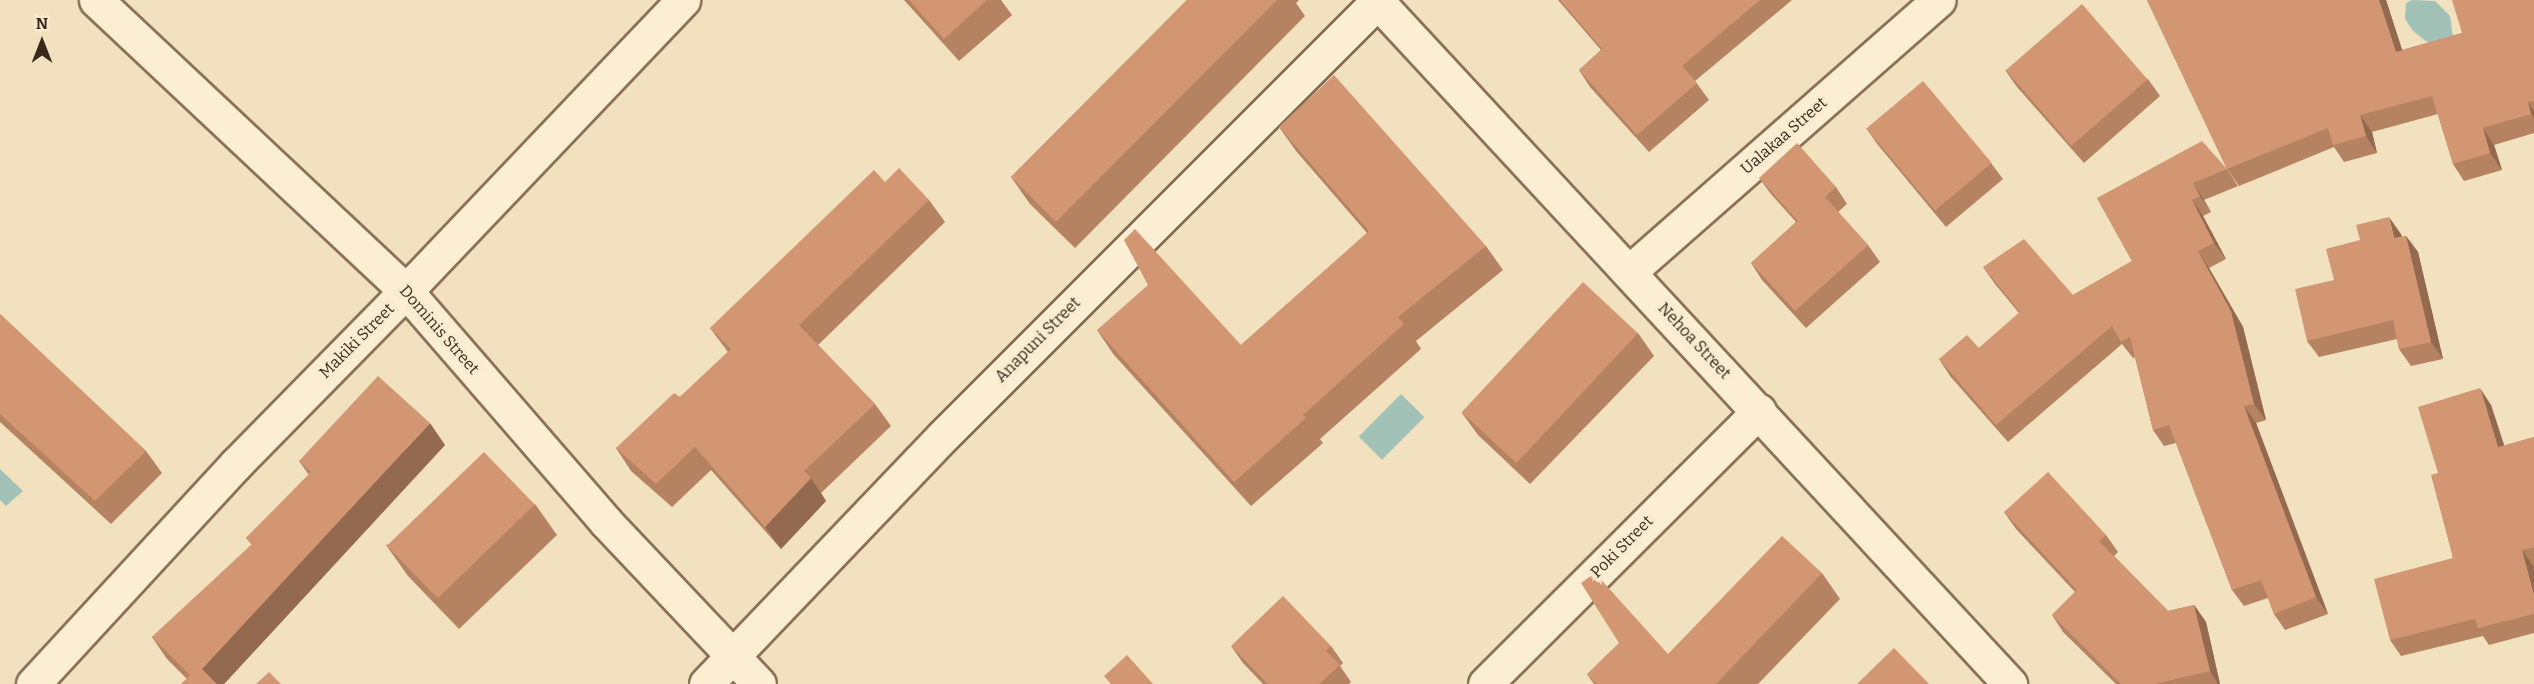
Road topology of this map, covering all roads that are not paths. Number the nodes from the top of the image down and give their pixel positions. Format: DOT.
graph roads {
  1 [pos="96,0"];
  2 [pos="683,0"];
  3 [pos="1939,0"];
  4 [pos="1376,1"];
  5 [pos="1629,272"];
  6 [pos="406,291"];
  7 [pos="1759,411"];
  8 [pos="733,657"];
  9 [pos="33,684"];
  10 [pos="706,684"];
  11 [pos="759,684"];
  12 [pos="1485,684"];
  13 [pos="2010,684"];
  1 -- 6 [label="street, Dominis Street"];
  2 -- 6 [label="street, Makiki Street"];
  3 -- 5 [label="street, Ualakaa Street"];
  4 -- 5 [label="street, Nehoa Street"];
  4 -- 8 [label="street, Anapuni Street"];
  5 -- 7 [label="street, Nehoa Street"];
  6 -- 8 [label="street, Dominis Street"];
  6 -- 9 [label="street, Makiki Street"];
  7 -- 12 [label="street, Poki Street"];
  7 -- 13 [label="street, Nehoa Street"];
  8 -- 10 [label="street, Anapuni Street"];
  8 -- 11 [label="street, Dominis Street"];
}
